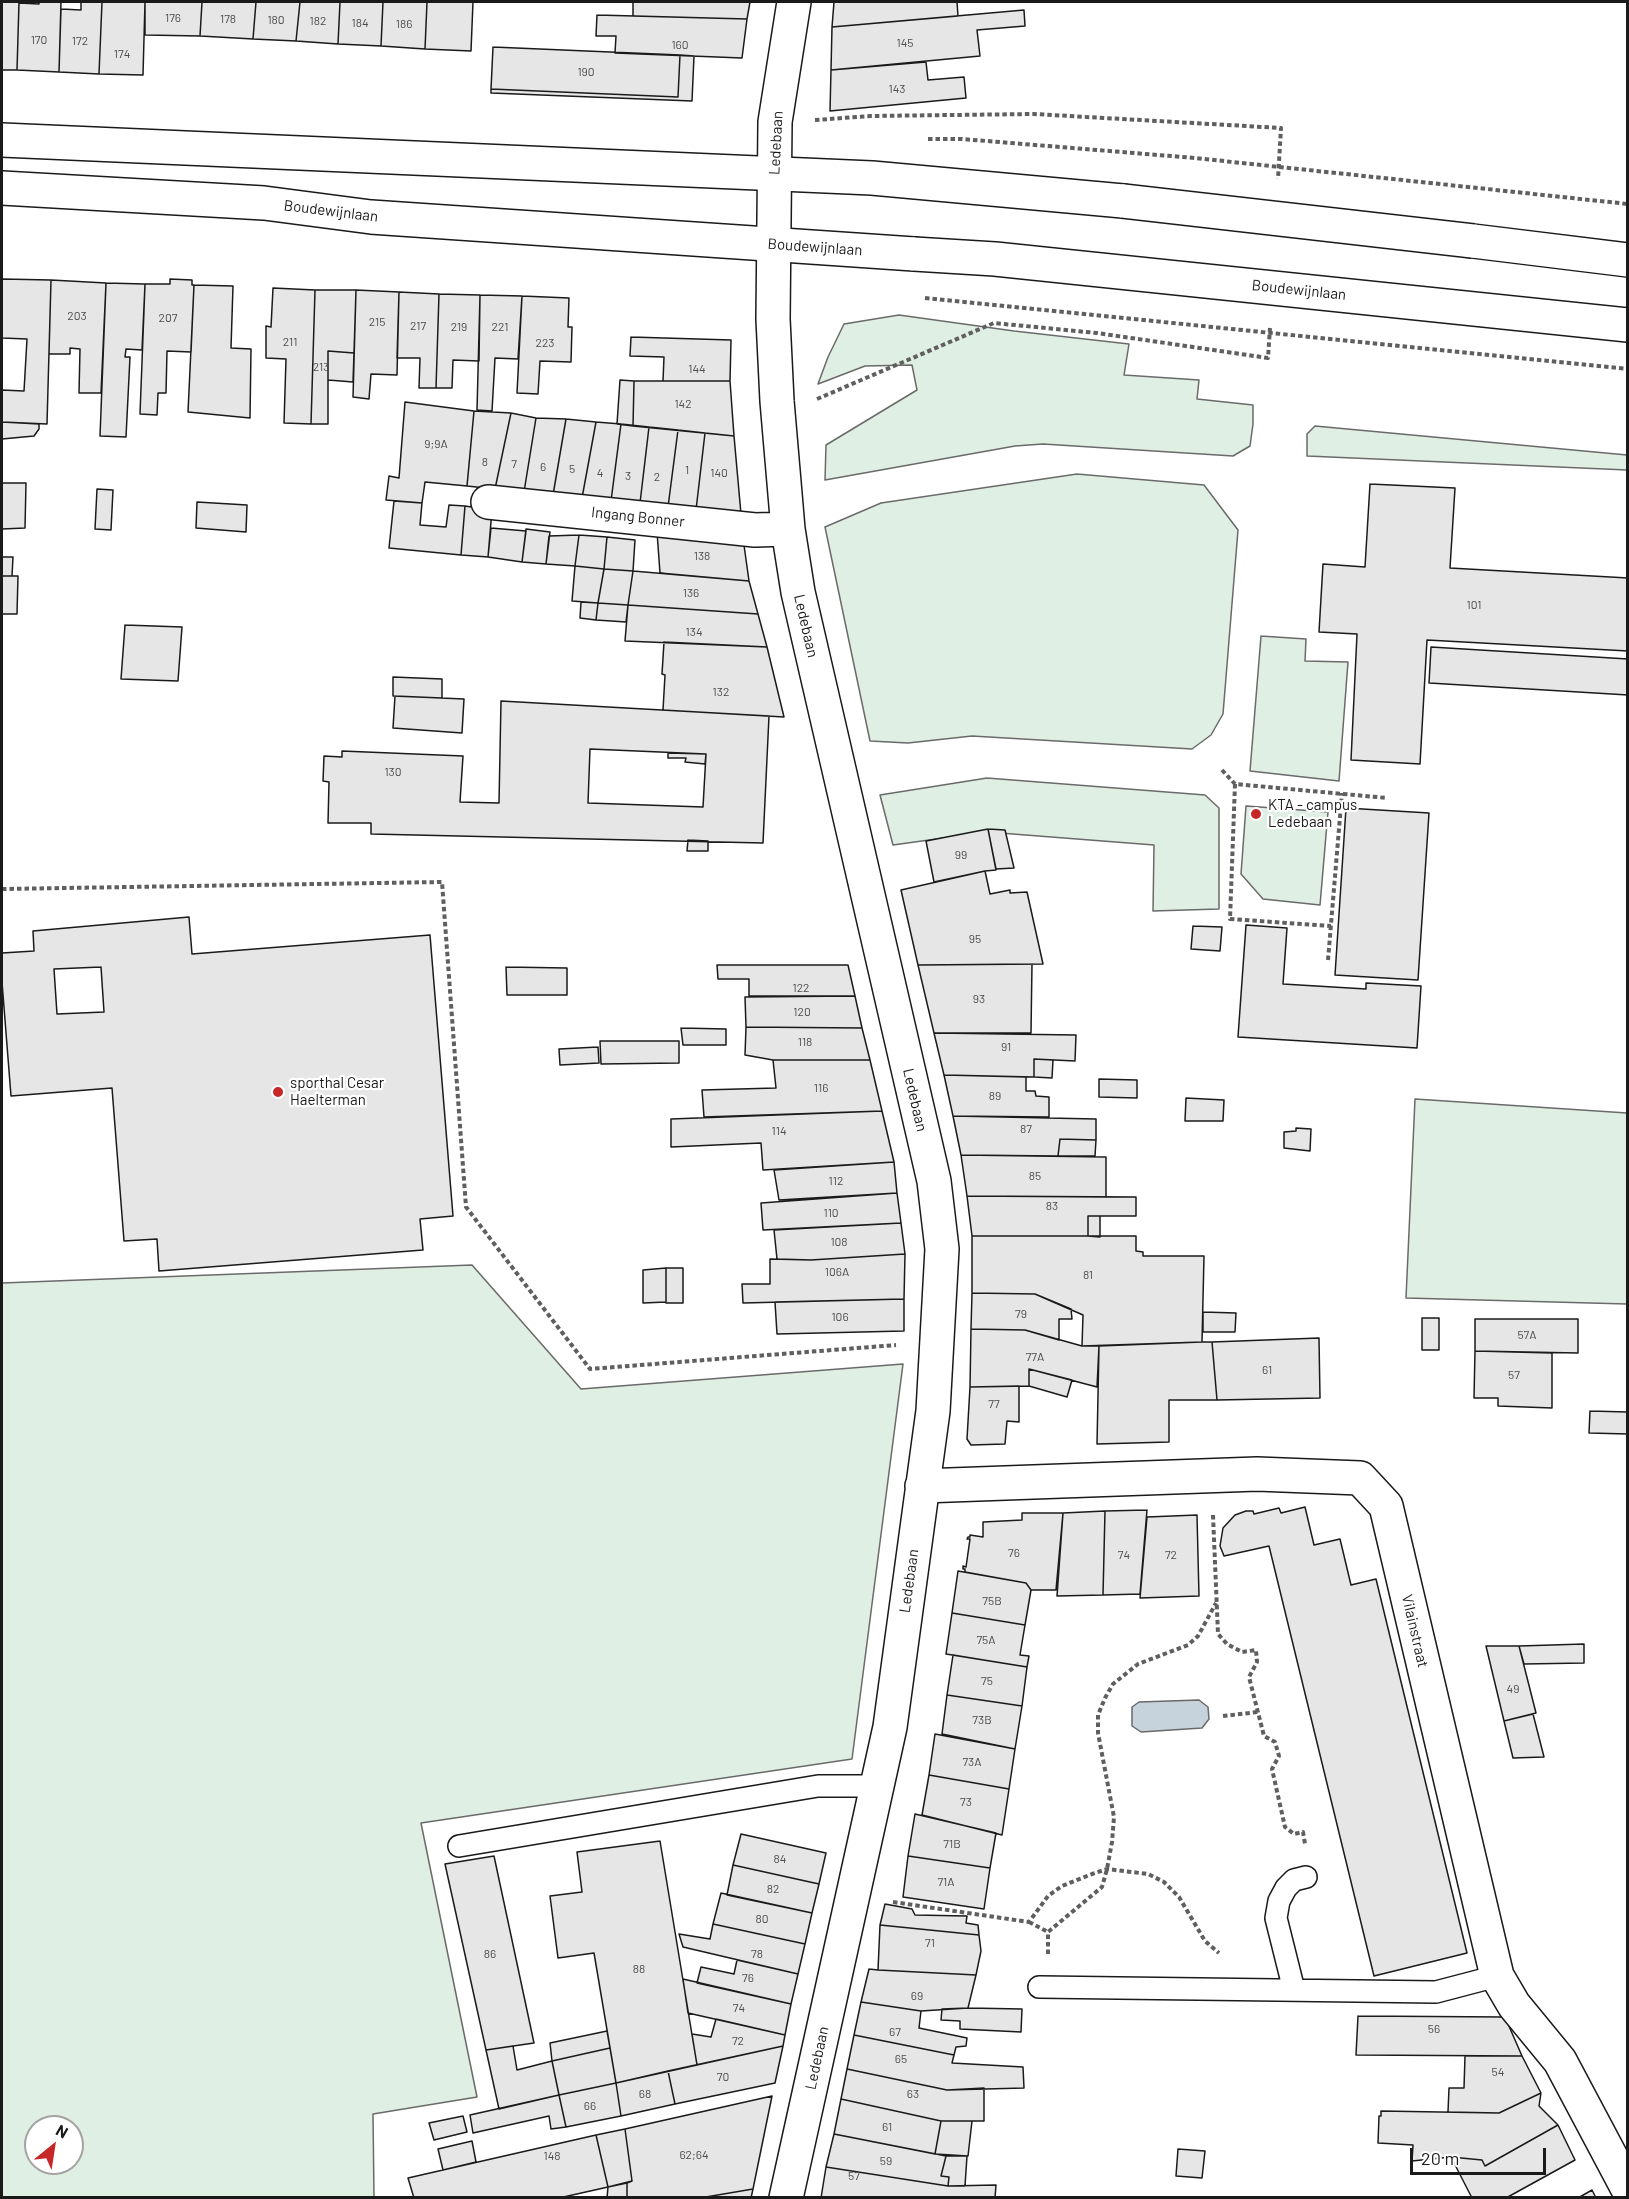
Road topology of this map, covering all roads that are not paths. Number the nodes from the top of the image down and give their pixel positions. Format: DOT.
graph roads {
  1 [pos="794,2"];
  2 [pos="2,140"];
  3 [pos="775,172"];
  4 [pos="2,188"];
  5 [pos="774,244"];
  6 [pos="1628,260"];
  7 [pos="1628,325"];
  8 [pos="488,502"];
  9 [pos="788,529"];
  10 [pos="922,1486"];
  11 [pos="876,1786"];
  12 [pos="459,1846"];
  13 [pos="1306,1877"];
  14 [pos="1497,1976"];
  15 [pos="1043,1987"];
  16 [pos="1294,1990"];
  17 [pos="1628,2189"];
  18 [pos="786,2198"];
  1 -- 3 [label="street, Ledebaan"];
  2 -- 3 [label="street"];
  3 -- 5 [label="street, Ledebaan"];
  3 -- 6 [label="street, bridge"];
  4 -- 5 [label="street, Boudewijnlaan"];
  5 -- 7 [label="street, Boudewijnlaan, bridge"];
  5 -- 9 [label="street, Ledebaan"];
  8 -- 9 [label="street, Ingang Bonner"];
  9 -- 10 [label="street, Ledebaan"];
  10 -- 11 [label="street, Ledebaan"];
  10 -- 14 [label="street, Vilainstraat"];
  11 -- 12 [label="lane"];
  11 -- 18 [label="street, Ledebaan"];
  13 -- 16 [label="lane"];
  14 -- 16 [label="lane"];
  14 -- 17 [label="street, Vilainstraat"];
  15 -- 16 [label="lane"];
}
